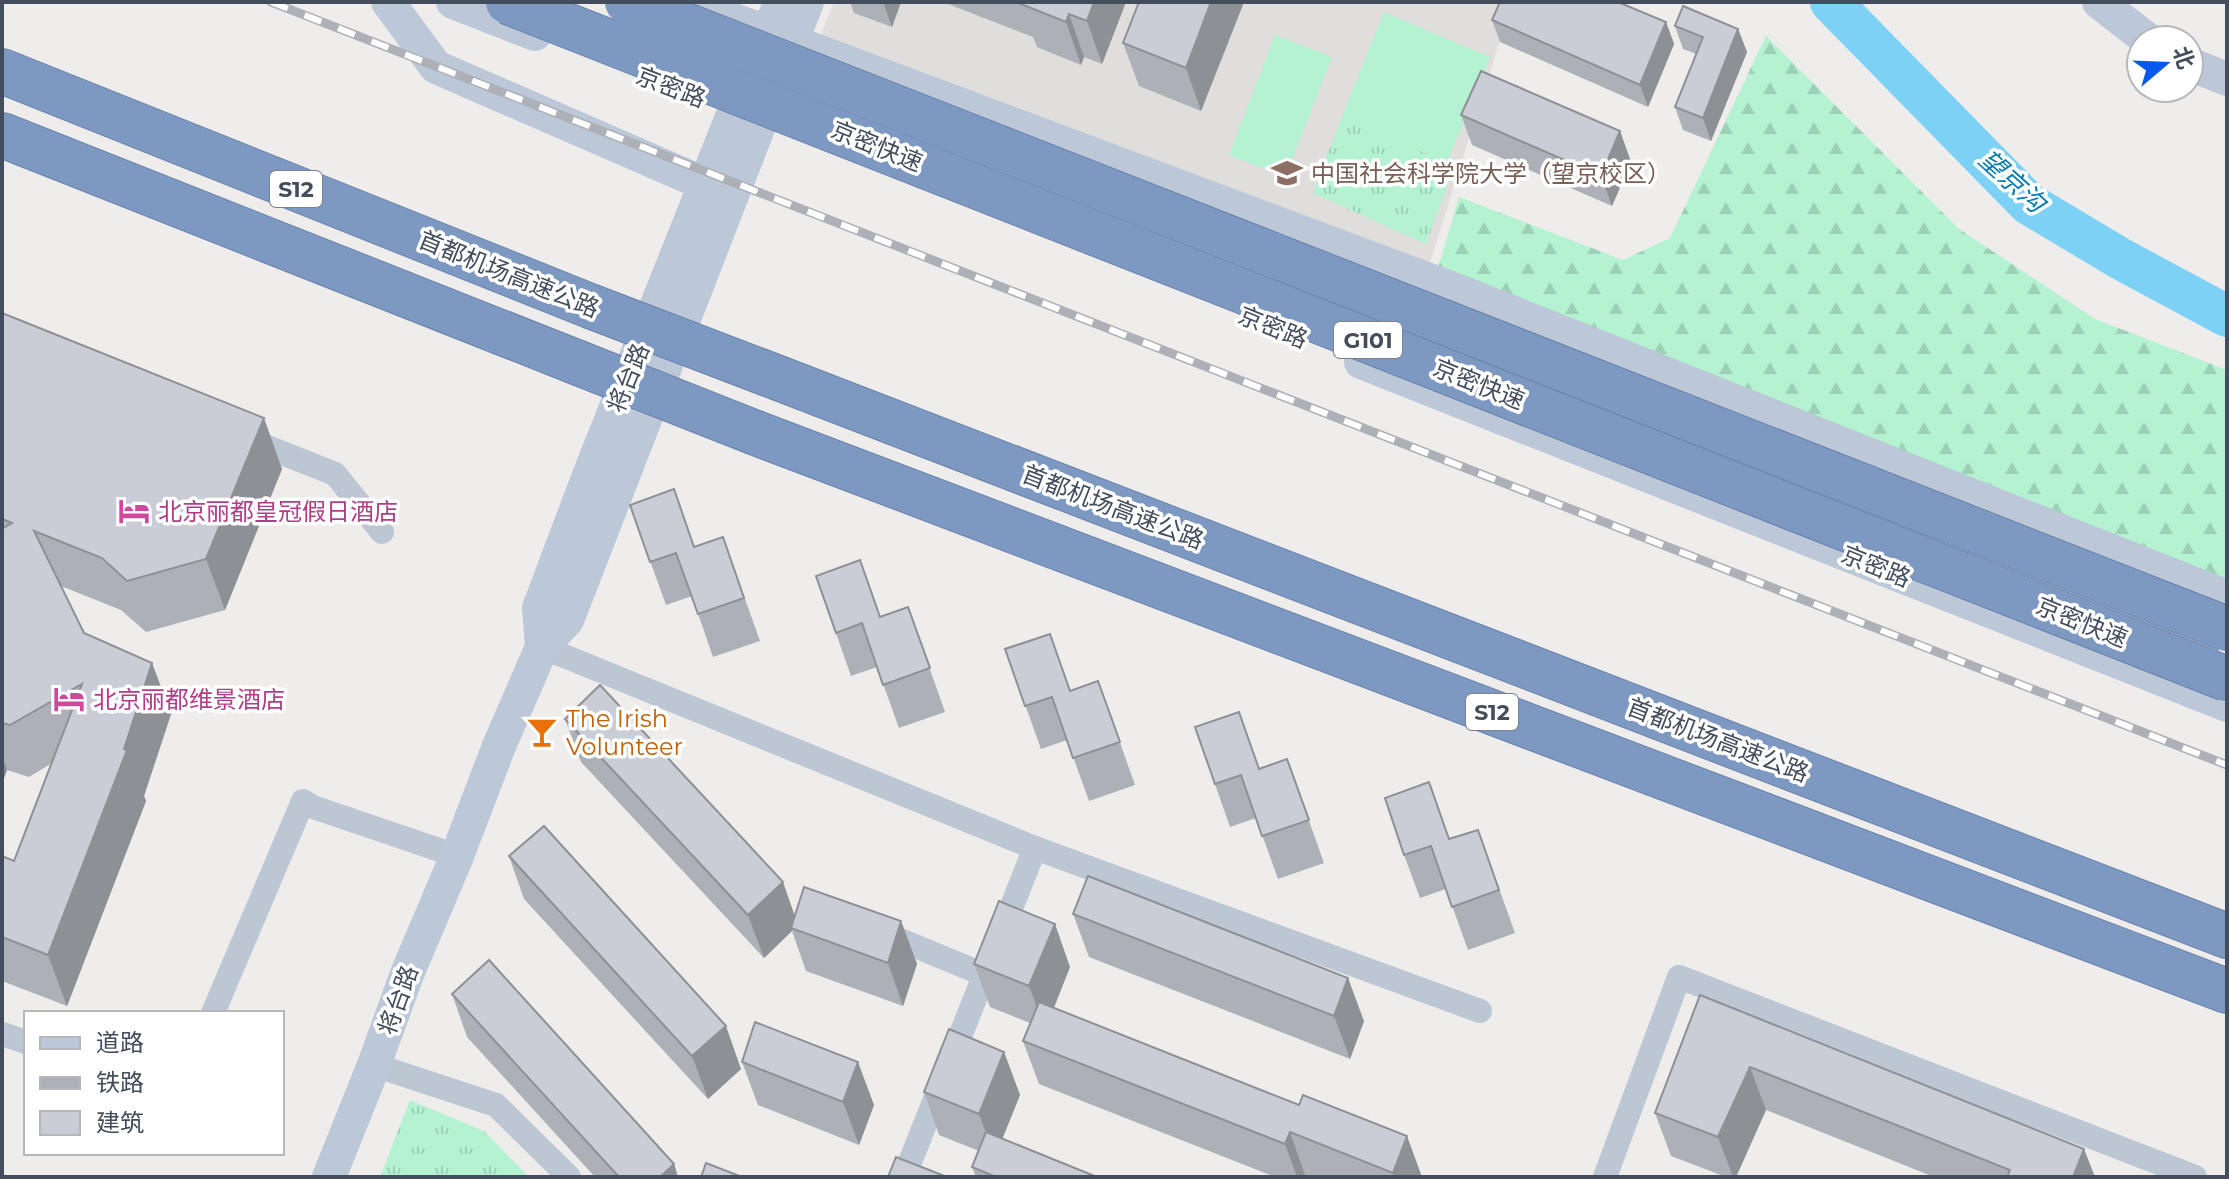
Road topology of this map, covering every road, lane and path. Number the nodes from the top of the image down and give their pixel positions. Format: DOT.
graph roads {
  1 [pos="388,2"];
  2 [pos="453,2"];
  3 [pos="508,2"];
  4 [pos="627,2"];
  5 [pos="686,2"];
  6 [pos="807,2"];
  7 [pos="2099,2"];
  8 [pos="2127,24"];
  9 [pos="780,26"];
  10 [pos="2205,70"];
  11 [pos="2,71"];
  12 [pos="2227,79"];
  13 [pos="747,117"];
  14 [pos="2,135"];
  15 [pos="705,184"];
  16 [pos="219,427"];
  17 [pos="382,532"];
  18 [pos="2227,597"];
  19 [pos="2227,629"];
  20 [pos="542,647"];
  21 [pos="2227,679"];
  22 [pos="2227,705"];
  23 [pos="1035,848"];
  24 [pos="457,856"];
  25 [pos="858,923"];
  26 [pos="2227,936"];
  27 [pos="985,975"];
  28 [pos="2227,991"];
  29 [pos="214,1011"];
  30 [pos="1480,1011"];
  31 [pos="2,1034"];
  32 [pos="24,1041"];
  33 [pos="374,1065"];
  34 [pos="2184,1175"];
  35 [pos="329,1177"];
  36 [pos="569,1177"];
  37 [pos="904,1177"];
  38 [pos="1605,1177"];
  1 -- 15 [label="main road"];
  2 -- 13 [label="main road, 京密路 / G101"];
  3 -- 21 [label="highway, 京密快速 / G101, bridge"];
  4 -- 19 [label="highway, 京密快速 / G101, bridge"];
  5 -- 9 [label="main road"];
  6 -- 9 [label="main road"];
  7 -- 8 [label="main road"];
  9 -- 13 [label="main road"];
  9 -- 18 [label="main road"];
  10 -- 12 [label="main road"];
  11 -- 26 [label="highway, 首都机场高速公路 / S12, bridge"];
  13 -- 15 [label="main road, 将台路"];
  13 -- 20 [label="main road, 将台路"];
  13 -- 22 [label="main road, 京密路 / G101"];
  14 -- 28 [label="highway, S12, bridge"];
  15 -- 20 [label="main road, 将台路"];
  16 -- 17 [label="street"];
  20 -- 23 [label="street"];
  20 -- 24 [label="main road, 将台路"];
  23 -- 27 [label="street"];
  23 -- 30 [label="street"];
  24 -- 29 [label="street"];
  24 -- 33 [label="main road, 将台路"];
  25 -- 27 [label="street"];
  27 -- 37 [label="street"];
  31 -- 32 [label="street"];
  33 -- 35 [label="main road, 将台路"];
  33 -- 36 [label="street"];
  34 -- 38 [label="street"];
}
